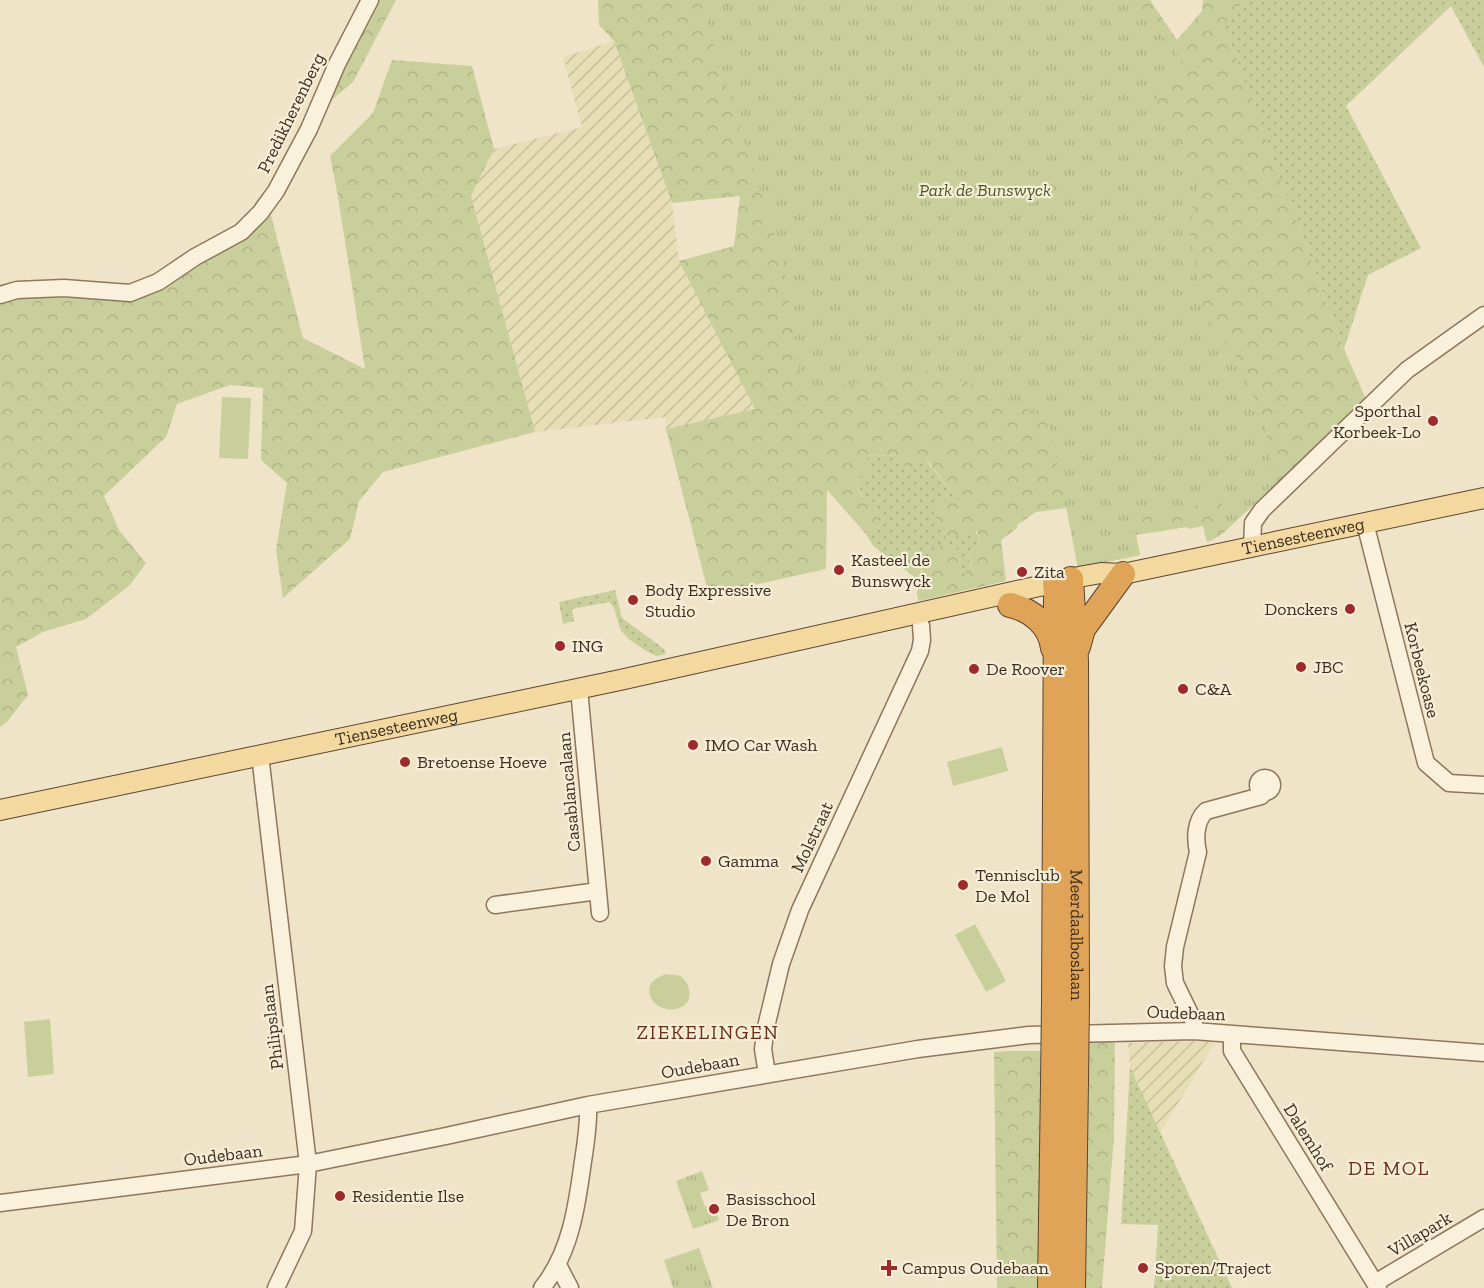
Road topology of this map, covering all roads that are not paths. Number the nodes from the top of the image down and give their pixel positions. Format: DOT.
graph roads {
  1 [pos="370,0"];
  2 [pos="0,295"];
  3 [pos="1484,315"];
  4 [pos="1484,498"];
  5 [pos="1365,523"];
  6 [pos="1252,548"];
  7 [pos="1123,574"];
  8 [pos="1064,587"];
  9 [pos="1010,605"];
  10 [pos="921,625"];
  11 [pos="794,642"];
  12 [pos="1066,662"];
  13 [pos="579,689"];
  14 [pos="260,755"];
  15 [pos="1484,785"];
  16 [pos="1266,791"];
  17 [pos="0,810"];
  18 [pos="598,891"];
  19 [pos="495,905"];
  20 [pos="600,913"];
  21 [pos="1194,1031"];
  22 [pos="1232,1034"];
  23 [pos="1484,1053"];
  24 [pos="767,1074"];
  25 [pos="1064,1083"];
  26 [pos="588,1105"];
  27 [pos="308,1164"];
  28 [pos="0,1203"];
  29 [pos="1484,1218"];
  30 [pos="558,1264"];
  31 [pos="1377,1286"];
  32 [pos="276,1288"];
  33 [pos="542,1288"];
  34 [pos="570,1288"];
  35 [pos="1050,1288"];
  36 [pos="1073,1288"];
  1 -- 2 [label="street, Predikherenberg"];
  3 -- 6 [label="street"];
  4 -- 5 [label="main road, Tiensesteenweg"];
  5 -- 6 [label="main road, Tiensesteenweg"];
  5 -- 15 [label="street, Korbeekoase"];
  6 -- 7 [label="main road, Tiensesteenweg"];
  7 -- 8 [label="main road, Tiensesteenweg"];
  7 -- 12 [label="highway"];
  8 -- 9 [label="main road, Tiensesteenweg"];
  8 -- 11 [label="main road, Tiensesteenweg"];
  8 -- 12 [label="highway, Meerdaalboslaan"];
  9 -- 10 [label="main road, Tiensesteenweg"];
  9 -- 12 [label="highway"];
  10 -- 11 [label="main road, Tiensesteenweg"];
  10 -- 24 [label="street, Molstraat"];
  11 -- 13 [label="main road, Tiensesteenweg"];
  12 -- 25 [label="highway, Meerdaalboslaan, bridge"];
  13 -- 14 [label="main road, Tiensesteenweg"];
  13 -- 18 [label="street, Casablancalaan"];
  14 -- 17 [label="main road, Tiensesteenweg"];
  14 -- 27 [label="street, Philipslaan"];
  16 -- 21 [label="street"];
  18 -- 19 [label="street"];
  18 -- 20 [label="street, Casablancalaan"];
  21 -- 22 [label="street, Oudebaan"];
  21 -- 24 [label="street, Oudebaan"];
  22 -- 23 [label="street, Oudebaan"];
  22 -- 31 [label="street, Dalemhof"];
  24 -- 26 [label="street, Oudebaan"];
  25 -- 35 [label="highway, Meerdaalboslaan"];
  25 -- 36 [label="highway, Meerdaalboslaan"];
  26 -- 27 [label="street, Oudebaan"];
  26 -- 30 [label="street"];
  27 -- 28 [label="street, Oudebaan"];
  27 -- 32 [label="street, Philipslaan"];
  29 -- 31 [label="street, Villapark"];
  30 -- 33 [label="street"];
  30 -- 34 [label="street"];
}
